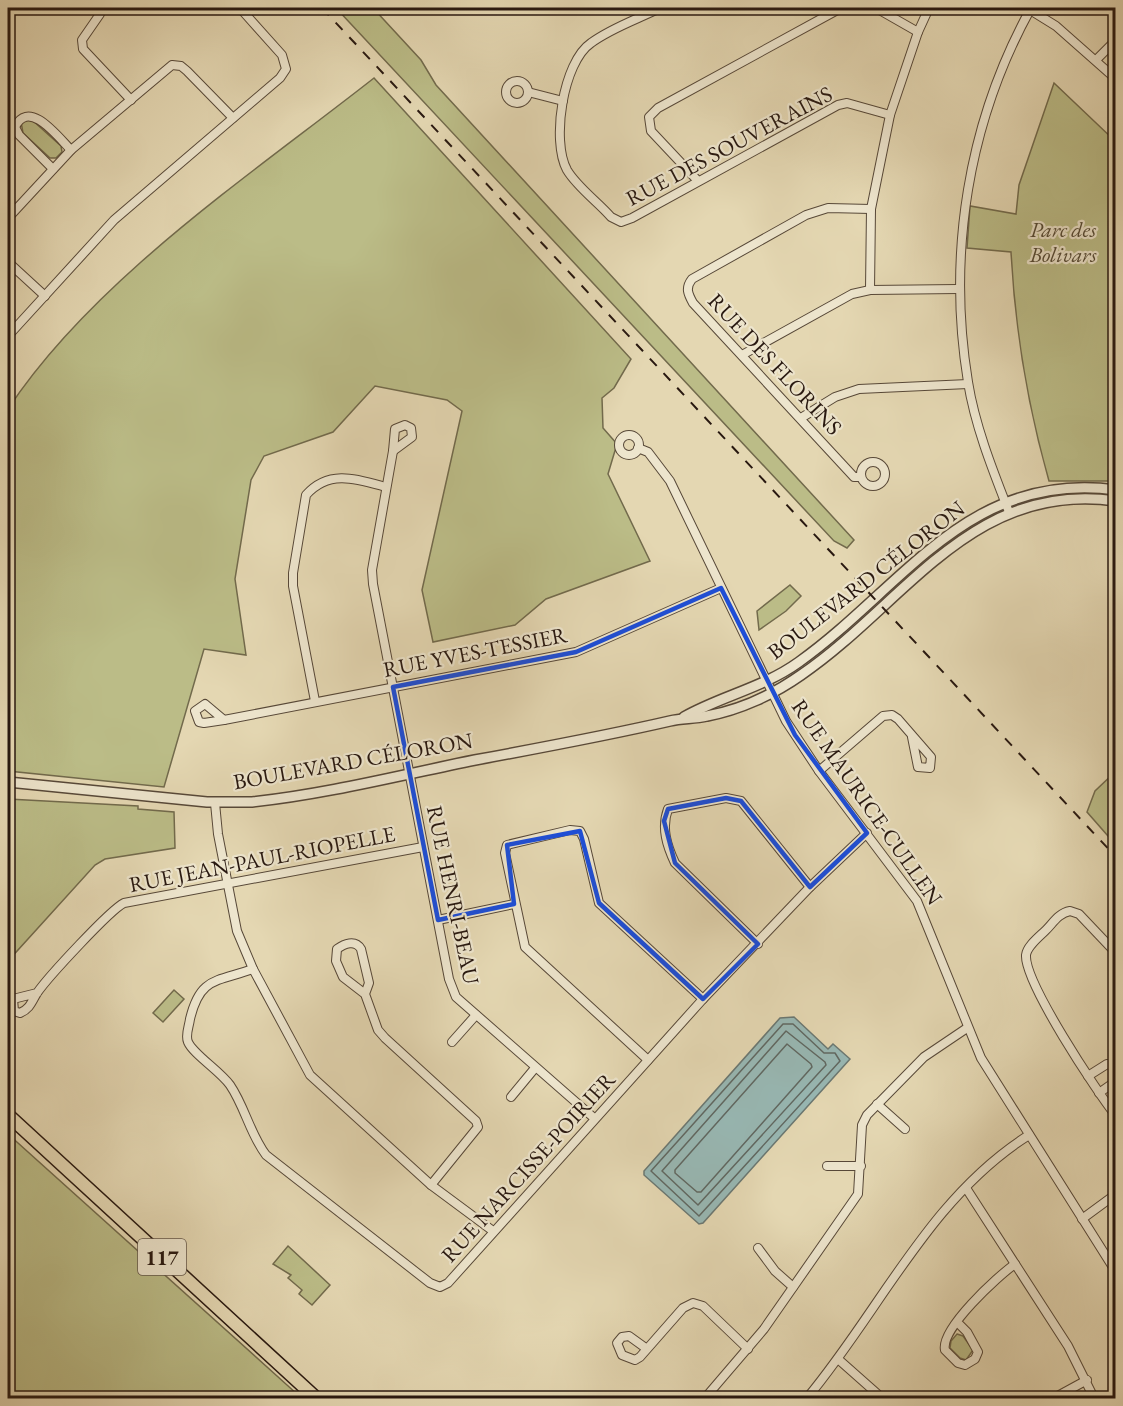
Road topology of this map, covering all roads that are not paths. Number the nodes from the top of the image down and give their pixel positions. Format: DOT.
graph roads {
  1 [pos="11,8"];
  2 [pos="99,8"];
  3 [pos="240,8"];
  4 [pos="660,8"];
  5 [pos="841,8"];
  6 [pos="876,8"];
  7 [pos="929,8"];
  8 [pos="1029,8"];
  9 [pos="8,12"];
  10 [pos="918,32"];
  11 [pos="1116,40"];
  12 [pos="1096,60"];
  13 [pos="1116,79"];
  14 [pos="528,92"];
  15 [pos="131,100"];
  16 [pos="563,100"];
  17 [pos="890,115"];
  18 [pos="233,118"];
  19 [pos="71,150"];
  20 [pos="53,169"];
  21 [pos="698,181"];
  22 [pos="871,209"];
  23 [pos="8,218"];
  24 [pos="8,262"];
  25 [pos="958,289"];
  26 [pos="870,290"];
  27 [pos="45,296"];
  28 [pos="8,336"];
  29 [pos="742,355"];
  30 [pos="968,384"];
  31 [pos="801,418"];
  32 [pos="638,448"];
  33 [pos="393,451"];
  34 [pos="861,477"];
  35 [pos="386,487"];
  36 [pos="1116,490"];
  37 [pos="1116,501"];
  38 [pos="1005,502"];
  39 [pos="1009,512"];
  40 [pos="721,588"];
  41 [pos="766,682"];
  42 [pos="393,687"];
  43 [pos="771,693"];
  44 [pos="315,701"];
  45 [pos="682,718"];
  46 [pos="224,720"];
  47 [pos="912,737"];
  48 [pos="819,771"];
  49 [pos="409,773"];
  50 [pos="8,783"];
  51 [pos="215,803"];
  52 [pos="867,833"];
  53 [pos="423,847"];
  54 [pos="227,884"];
  55 [pos="810,887"];
  56 [pos="514,904"];
  57 [pos="438,920"];
  58 [pos="758,944"];
  59 [pos="1116,953"];
  60 [pos="253,969"];
  61 [pos="38,993"];
  62 [pos="365,994"];
  63 [pos="703,999"];
  64 [pos="476,1015"];
  65 [pos="967,1028"];
  66 [pos="452,1042"];
  67 [pos="648,1060"];
  68 [pos="1116,1066"];
  69 [pos="535,1068"];
  70 [pos="1088,1076"];
  71 [pos="1116,1081"];
  72 [pos="1099,1093"];
  73 [pos="511,1097"];
  74 [pos="877,1104"];
  75 [pos="8,1115"];
  76 [pos="1116,1116"];
  77 [pos="594,1118"];
  78 [pos="905,1129"];
  79 [pos="1029,1135"];
  80 [pos="828,1166"];
  81 [pos="861,1166"];
  82 [pos="431,1185"];
  83 [pos="966,1188"];
  84 [pos="1116,1194"];
  85 [pos="1082,1219"];
  86 [pos="493,1231"];
  87 [pos="758,1248"];
  88 [pos="1015,1264"];
  89 [pos="1116,1272"];
  90 [pos="793,1287"];
  91 [pos="958,1323"];
  92 [pos="647,1349"];
  93 [pos="748,1349"];
  94 [pos="838,1359"];
  95 [pos="1086,1380"];
  96 [pos="316,1398"];
  97 [pos="705,1398"];
  98 [pos="807,1398"];
  99 [pos="882,1398"];
  100 [pos="1054,1398"];
  101 [pos="1094,1398"];
  1 -- 9 [label="street"];
  2 -- 15 [label="street"];
  3 -- 18 [label="street"];
  4 -- 16 [label="street, RUE DES SOUVERAINS"];
  5 -- 21 [label="street"];
  6 -- 10 [label="street"];
  7 -- 10 [label="street"];
  8 -- 12 [label="street"];
  8 -- 25 [label="street"];
  10 -- 17 [label="street"];
  11 -- 12 [label="street"];
  12 -- 13 [label="street"];
  14 -- 16 [label="street"];
  15 -- 18 [label="street"];
  15 -- 19 [label="street"];
  16 -- 21 [label="street, RUE DES SOUVERAINS"];
  17 -- 21 [label="street, RUE DES SOUVERAINS"];
  17 -- 22 [label="street"];
  18 -- 27 [label="street"];
  19 -- 20 [label="street"];
  19 -- 20 [label="street"];
  20 -- 23 [label="street"];
  22 -- 26 [label="street"];
  22 -- 29 [label="street, RUE DES FLORINS"];
  24 -- 27 [label="street"];
  25 -- 26 [label="street"];
  25 -- 30 [label="street"];
  26 -- 29 [label="street"];
  27 -- 28 [label="street"];
  29 -- 31 [label="street, RUE DES FLORINS"];
  30 -- 31 [label="street"];
  30 -- 38 [label="street"];
  31 -- 34 [label="street, RUE DES FLORINS"];
  32 -- 40 [label="street, RUE MAURICE-CULLEN"];
  33 -- 35 [label="street, RUE HENRI-BEAU"];
  35 -- 42 [label="street, RUE HENRI-BEAU"];
  35 -- 44 [label="street"];
  36 -- 38 [label="street, BOULEVARD CÉLORON"];
  37 -- 39 [label="street, BOULEVARD CÉLORON"];
  38 -- 39 [label="street"];
  38 -- 41 [label="street, BOULEVARD CÉLORON"];
  39 -- 43 [label="street, BOULEVARD CÉLORON"];
  40 -- 41 [label="street, RUE MAURICE-CULLEN"];
  40 -- 42 [label="street, RUE YVES-TESSIER"];
  41 -- 43 [label="street, RUE MAURICE-CULLEN"];
  41 -- 45 [label="street, BOULEVARD CÉLORON"];
  42 -- 44 [label="street, RUE YVES-TESSIER"];
  42 -- 49 [label="street, RUE HENRI-BEAU"];
  43 -- 45 [label="street, BOULEVARD CÉLORON"];
  43 -- 48 [label="street, RUE MAURICE-CULLEN"];
  44 -- 46 [label="street, RUE YVES-TESSIER"];
  45 -- 49 [label="street, BOULEVARD CÉLORON"];
  47 -- 48 [label="street"];
  48 -- 52 [label="street, RUE MAURICE-CULLEN"];
  49 -- 51 [label="street, BOULEVARD CÉLORON"];
  49 -- 53 [label="street, RUE HENRI-BEAU"];
  50 -- 51 [label="street, BOULEVARD CÉLORON"];
  51 -- 54 [label="street"];
  52 -- 55 [label="street, RUE NARCISSE-POIRIER"];
  52 -- 65 [label="street, RUE MAURICE-CULLEN"];
  53 -- 54 [label="street, RUE JEAN-PAUL-RIOPELLE"];
  53 -- 57 [label="street, RUE HENRI-BEAU"];
  54 -- 60 [label="street"];
  54 -- 61 [label="street, RUE JEAN-PAUL-RIOPELLE"];
  55 -- 58 [label="street, RUE NARCISSE-POIRIER"];
  55 -- 58 [label="street"];
  56 -- 57 [label="street"];
  56 -- 63 [label="street"];
  56 -- 67 [label="street"];
  57 -- 64 [label="street, RUE HENRI-BEAU"];
  58 -- 63 [label="street, RUE NARCISSE-POIRIER"];
  59 -- 70 [label="street"];
  60 -- 82 [label="street"];
  60 -- 86 [label="street, RUE NARCISSE-POIRIER"];
  62 -- 62 [label="street"];
  62 -- 82 [label="street"];
  63 -- 67 [label="street, RUE NARCISSE-POIRIER"];
  64 -- 66 [label="street, RUE HENRI-BEAU"];
  64 -- 69 [label="street, RUE HENRI-BEAU"];
  65 -- 74 [label="street"];
  65 -- 79 [label="street, RUE MAURICE-CULLEN"];
  67 -- 77 [label="street, RUE NARCISSE-POIRIER"];
  68 -- 70 [label="street"];
  69 -- 73 [label="street"];
  69 -- 77 [label="street, RUE HENRI-BEAU"];
  70 -- 72 [label="street"];
  71 -- 72 [label="street"];
  72 -- 76 [label="street"];
  74 -- 78 [label="street"];
  74 -- 81 [label="street"];
  75 -- 96 [label="main road, 117"];
  77 -- 86 [label="street, RUE NARCISSE-POIRIER"];
  79 -- 83 [label="street"];
  79 -- 85 [label="street, RUE MAURICE-CULLEN"];
  80 -- 81 [label="street"];
  81 -- 90 [label="street"];
  82 -- 86 [label="street"];
  83 -- 88 [label="street"];
  83 -- 94 [label="street"];
  84 -- 85 [label="street"];
  85 -- 89 [label="street, RUE MAURICE-CULLEN"];
  87 -- 90 [label="street"];
  88 -- 91 [label="street"];
  88 -- 95 [label="street"];
  90 -- 93 [label="street"];
  91 -- 91 [label="street"];
  92 -- 93 [label="street"];
  93 -- 97 [label="street"];
  94 -- 98 [label="street"];
  94 -- 99 [label="street"];
  95 -- 100 [label="street"];
  95 -- 101 [label="street"];
}
